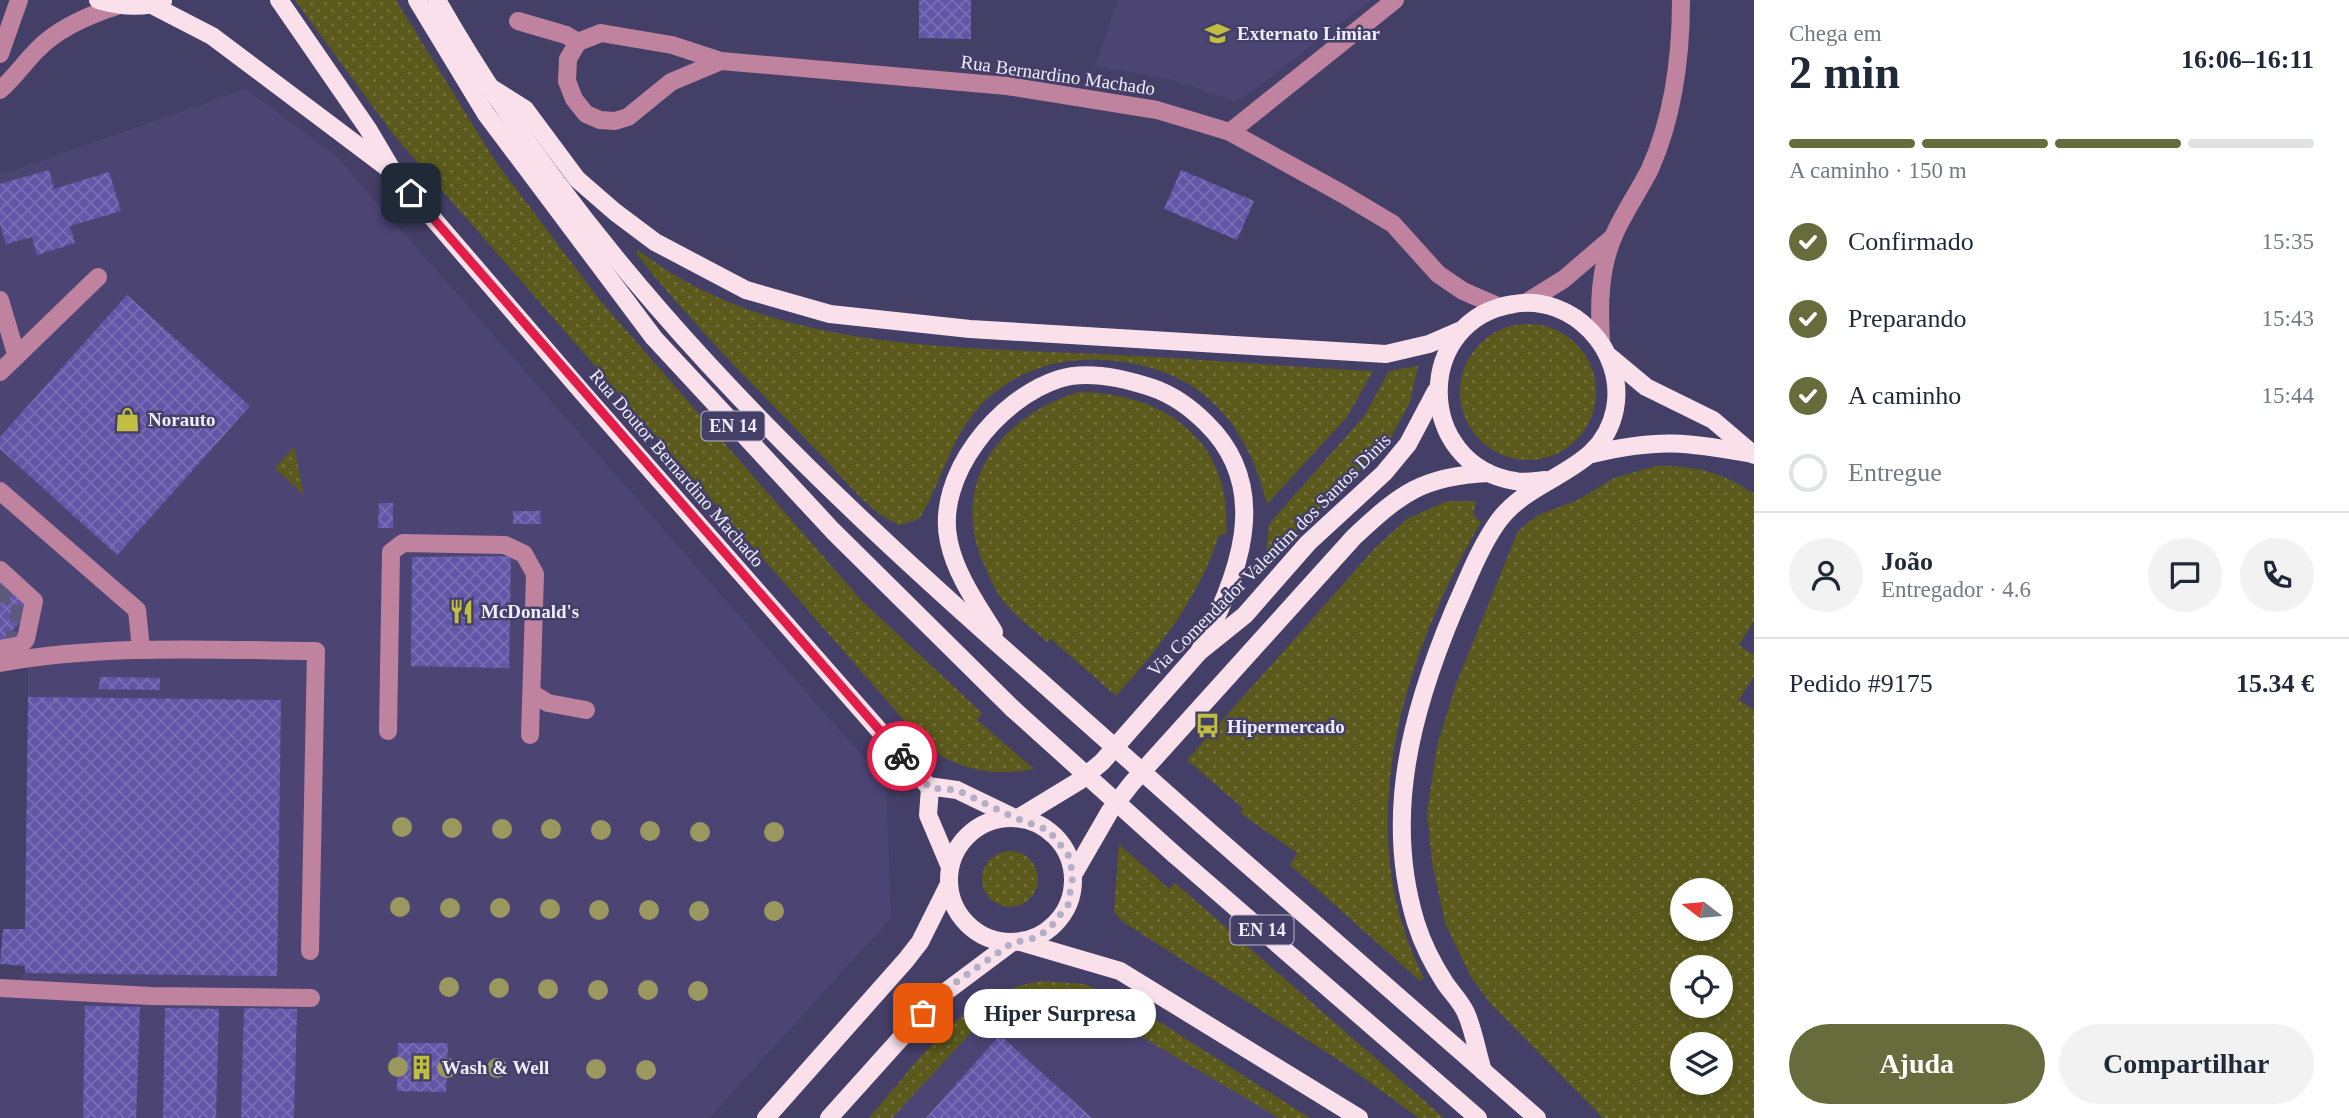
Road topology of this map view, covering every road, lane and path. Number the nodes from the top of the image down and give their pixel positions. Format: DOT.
graph roads {
  1 [pos="19,0"];
  2 [pos="97,0"];
  3 [pos="279,0"];
  4 [pos="417,0"];
  5 [pos="437,0"];
  6 [pos="1395,0"];
  7 [pos="1681,0"];
  8 [pos="159,3"];
  9 [pos="117,6"];
  10 [pos="518,21"];
  11 [pos="578,42"];
  12 [pos="0,54"];
  13 [pos="722,61"];
  14 [pos="490,87"];
  15 [pos="0,90"];
  16 [pos="1230,132"];
  17 [pos="394,173"];
  18 [pos="1613,237"];
  19 [pos="98,277"];
  20 [pos="0,300"];
  21 [pos="1527,302"];
  22 [pos="1500,307"];
  23 [pos="1463,329"];
  24 [pos="1605,349"];
  25 [pos="16,354"];
  26 [pos="0,372"];
  27 [pos="1437,387"];
  28 [pos="1592,454"];
  29 [pos="1753,455"];
  30 [pos="1488,473"];
  31 [pos="1545,481"];
  32 [pos="0,491"];
  33 [pos="0,570"];
  34 [pos="0,649"];
  35 [pos="141,649"];
  36 [pos="1004,650"];
  37 [pos="1199,652"];
  38 [pos="0,663"];
  39 [pos="533,694"];
  40 [pos="586,710"];
  41 [pos="388,731"];
  42 [pos="530,735"];
  43 [pos="930,788"];
  44 [pos="1016,818"];
  45 [pos="950,867"];
  46 [pos="1073,875"];
  47 [pos="948,886"];
  48 [pos="1016,943"];
  49 [pos="310,951"];
  50 [pos="0,988"];
  51 [pos="311,998"];
  52 [pos="1483,1071"];
  53 [pos="766,1118"];
  54 [pos="829,1118"];
  55 [pos="1359,1118"];
  56 [pos="1478,1118"];
  57 [pos="1536,1118"];
  1 -- 12 [label="street"];
  2 -- 9 [label="main road, Rua Doutor Bernardino Machado"];
  3 -- 17 [label="main road, Rua Doutor Bernardino Machado"];
  4 -- 56 [label="main road, EN 14, bridge"];
  5 -- 14 [label="main road, EN 14"];
  6 -- 16 [label="street"];
  7 -- 18 [label="street"];
  8 -- 9 [label="main road, Rua Doutor Bernardino Machado"];
  8 -- 17 [label="main road, Rua Doutor Bernardino Machado"];
  9 -- 15 [label="street"];
  10 -- 11 [label="street"];
  11 -- 13 [label="street, Rua Bernardino Machado"];
  11 -- 13 [label="street, Rua Bernardino Machado"];
  13 -- 16 [label="street, Rua Bernardino Machado"];
  14 -- 23 [label="main road"];
  14 -- 36 [label="main road, EN 14"];
  16 -- 22 [label="street, Rua Bernardino Machado"];
  17 -- 43 [label="main road, Rua Doutor Bernardino Machado"];
  18 -- 21 [label="street"];
  18 -- 24 [label="street"];
  19 -- 25 [label="street"];
  20 -- 25 [label="street"];
  21 -- 22 [label="main road"];
  21 -- 24 [label="main road"];
  22 -- 23 [label="main road"];
  23 -- 27 [label="main road"];
  24 -- 28 [label="main road"];
  24 -- 29 [label="main road"];
  25 -- 26 [label="street"];
  27 -- 30 [label="main road"];
  27 -- 37 [label="main road, Via Comendador Valentim dos Santos Dinis"];
  28 -- 29 [label="main road"];
  28 -- 31 [label="main road"];
  30 -- 31 [label="main road"];
  30 -- 46 [label="main road"];
  31 -- 52 [label="main road"];
  32 -- 35 [label="street"];
  33 -- 34 [label="street"];
  35 -- 38 [label="street"];
  35 -- 49 [label="street"];
  36 -- 37 [label="main road"];
  36 -- 52 [label="main road, EN 14, bridge"];
  37 -- 44 [label="main road, Via Comendador Valentim dos Santos Dinis"];
  39 -- 40 [label="street"];
  39 -- 41 [label="street"];
  39 -- 42 [label="street"];
  43 -- 44 [label="main road"];
  43 -- 45 [label="main road"];
  44 -- 45 [label="main road"];
  44 -- 46 [label="main road"];
  45 -- 47 [label="main road"];
  46 -- 48 [label="main road"];
  47 -- 48 [label="main road"];
  47 -- 53 [label="main road"];
  48 -- 54 [label="main road"];
  48 -- 55 [label="main road"];
  50 -- 51 [label="street"];
  52 -- 57 [label="main road, EN 14"];
}
